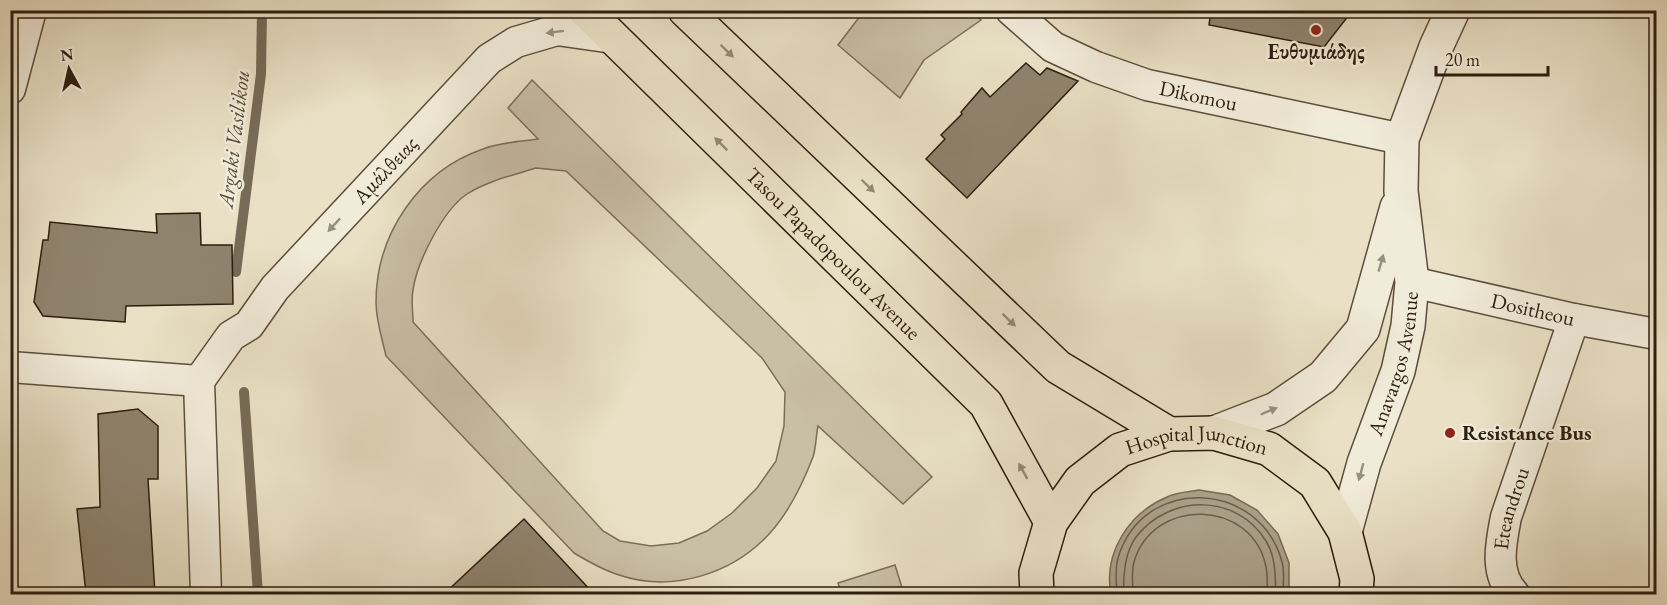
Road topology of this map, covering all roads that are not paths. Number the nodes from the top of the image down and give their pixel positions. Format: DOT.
graph roads {
  1 [pos="31,10"];
  2 [pos="585,10"];
  3 [pos="685,10"];
  4 [pos="1011,10"];
  5 [pos="1453,10"];
  6 [pos="613,38"];
  7 [pos="10,89"];
  8 [pos="1402,139"];
  9 [pos="1401,190"];
  10 [pos="1412,282"];
  11 [pos="1574,319"];
  12 [pos="1656,334"];
  13 [pos="10,367"];
  14 [pos="199,381"];
  15 [pos="1214,433"];
  16 [pos="1169,434"];
  17 [pos="1051,522"];
  18 [pos="1345,532"];
  19 [pos="206,594"];
  20 [pos="1037,594"];
  21 [pos="1356,594"];
  22 [pos="1514,594"];
  1 -- 7 [label="street"];
  2 -- 6 [label="highway, Tasou Papadopoulou Avenue"];
  3 -- 16 [label="highway, one-way"];
  4 -- 8 [label="street, Dikomou"];
  5 -- 8 [label="street, Anavargos Avenue"];
  6 -- 14 [label="street, Αμάλθειας, one-way"];
  17 -- 6 [label="highway, Tasou Papadopoulou Avenue, one-way"];
  8 -- 9 [label="street, Anavargos Avenue"];
  9 -- 10 [label="street, Anavargos Avenue"];
  15 -- 9 [label="street, Anavargos Avenue, one-way"];
  10 -- 11 [label="street, Dositheou"];
  10 -- 18 [label="street, Anavargos Avenue, one-way"];
  11 -- 12 [label="street, Dositheou"];
  11 -- 22 [label="street, Eteandrou"];
  13 -- 14 [label="street"];
  14 -- 19 [label="street"];
  15 -- 16 [label="highway, Hospital Junction"];
  15 -- 18 [label="highway, Hospital Junction"];
  16 -- 17 [label="highway, Hospital Junction"];
  17 -- 20 [label="highway, Hospital Junction"];
  18 -- 21 [label="highway, Hospital Junction"];
}
